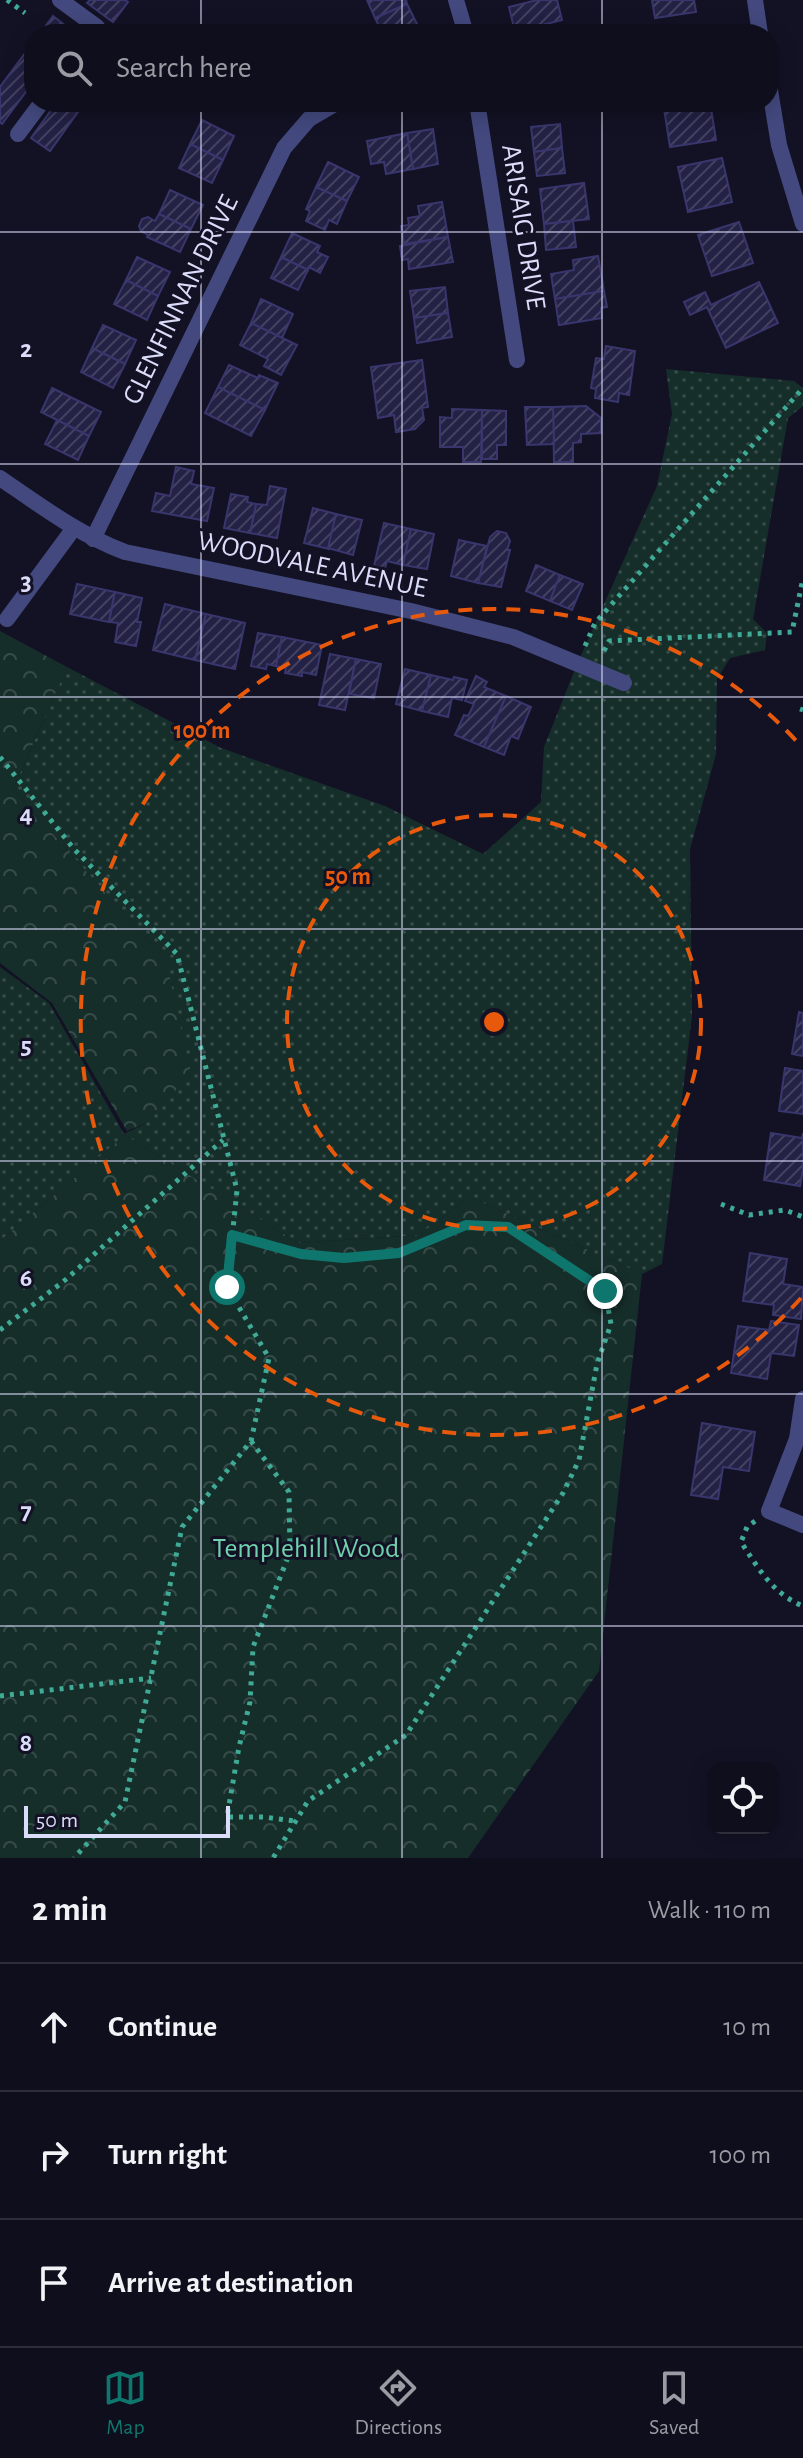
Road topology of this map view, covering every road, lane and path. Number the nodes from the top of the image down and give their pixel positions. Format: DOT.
graph roads {
  1 [pos="7,0"];
  2 [pos="60,0"];
  3 [pos="456,0"];
  4 [pos="755,0"];
  5 [pos="25,13"];
  6 [pos="93,24"];
  7 [pos="463,24"];
  8 [pos="759,24"];
  9 [pos="34,112"];
  10 [pos="321,112"];
  11 [pos="479,112"];
  12 [pos="774,112"];
  13 [pos="18,134"];
  14 [pos="803,224"];
  15 [pos="517,360"];
  16 [pos="803,388"];
  17 [pos="0,478"];
  18 [pos="74,528"];
  19 [pos="93,539"];
  20 [pos="803,578"];
  21 [pos="7,619"];
  22 [pos="578,662"];
  23 [pos="595,669"];
  24 [pos="624,683"];
  25 [pos="0,757"];
  26 [pos="223,1140"];
  27 [pos="721,1204"];
  28 [pos="803,1217"];
  29 [pos="232,1235"];
  30 [pos="0,1330"];
  31 [pos="803,1399"];
  32 [pos="251,1441"];
  33 [pos="769,1511"];
  34 [pos="803,1525"];
  35 [pos="803,1606"];
  36 [pos="151,1678"];
  37 [pos="0,1696"];
  38 [pos="295,1821"];
  39 [pos="74,1858"];
  40 [pos="273,1858"];
  1 -- 5 [label="path"];
  2 -- 6 [label="street"];
  3 -- 7 [label="street"];
  4 -- 8 [label="street"];
  9 -- 13 [label="street"];
  10 -- 19 [label="street, GLENFINNAN DRIVE"];
  11 -- 15 [label="street, ARISAIG DRIVE"];
  12 -- 14 [label="street"];
  16 -- 22 [label="path"];
  17 -- 18 [label="street, WOODVALE AVENUE"];
  18 -- 19 [label="street, WOODVALE AVENUE"];
  18 -- 21 [label="street"];
  19 -- 22 [label="street, WOODVALE AVENUE"];
  20 -- 23 [label="path"];
  22 -- 23 [label="street, WOODVALE AVENUE"];
  23 -- 24 [label="street, WOODVALE AVENUE"];
  25 -- 26 [label="path"];
  26 -- 29 [label="path"];
  26 -- 30 [label="path"];
  27 -- 28 [label="path"];
  29 -- 32 [label="path"];
  29 -- 38 [label="path"];
  31 -- 33 [label="street"];
  32 -- 36 [label="path"];
  32 -- 38 [label="path"];
  33 -- 34 [label="street"];
  33 -- 35 [label="path"];
  36 -- 37 [label="path"];
  36 -- 39 [label="path"];
  38 -- 40 [label="path"];
}
